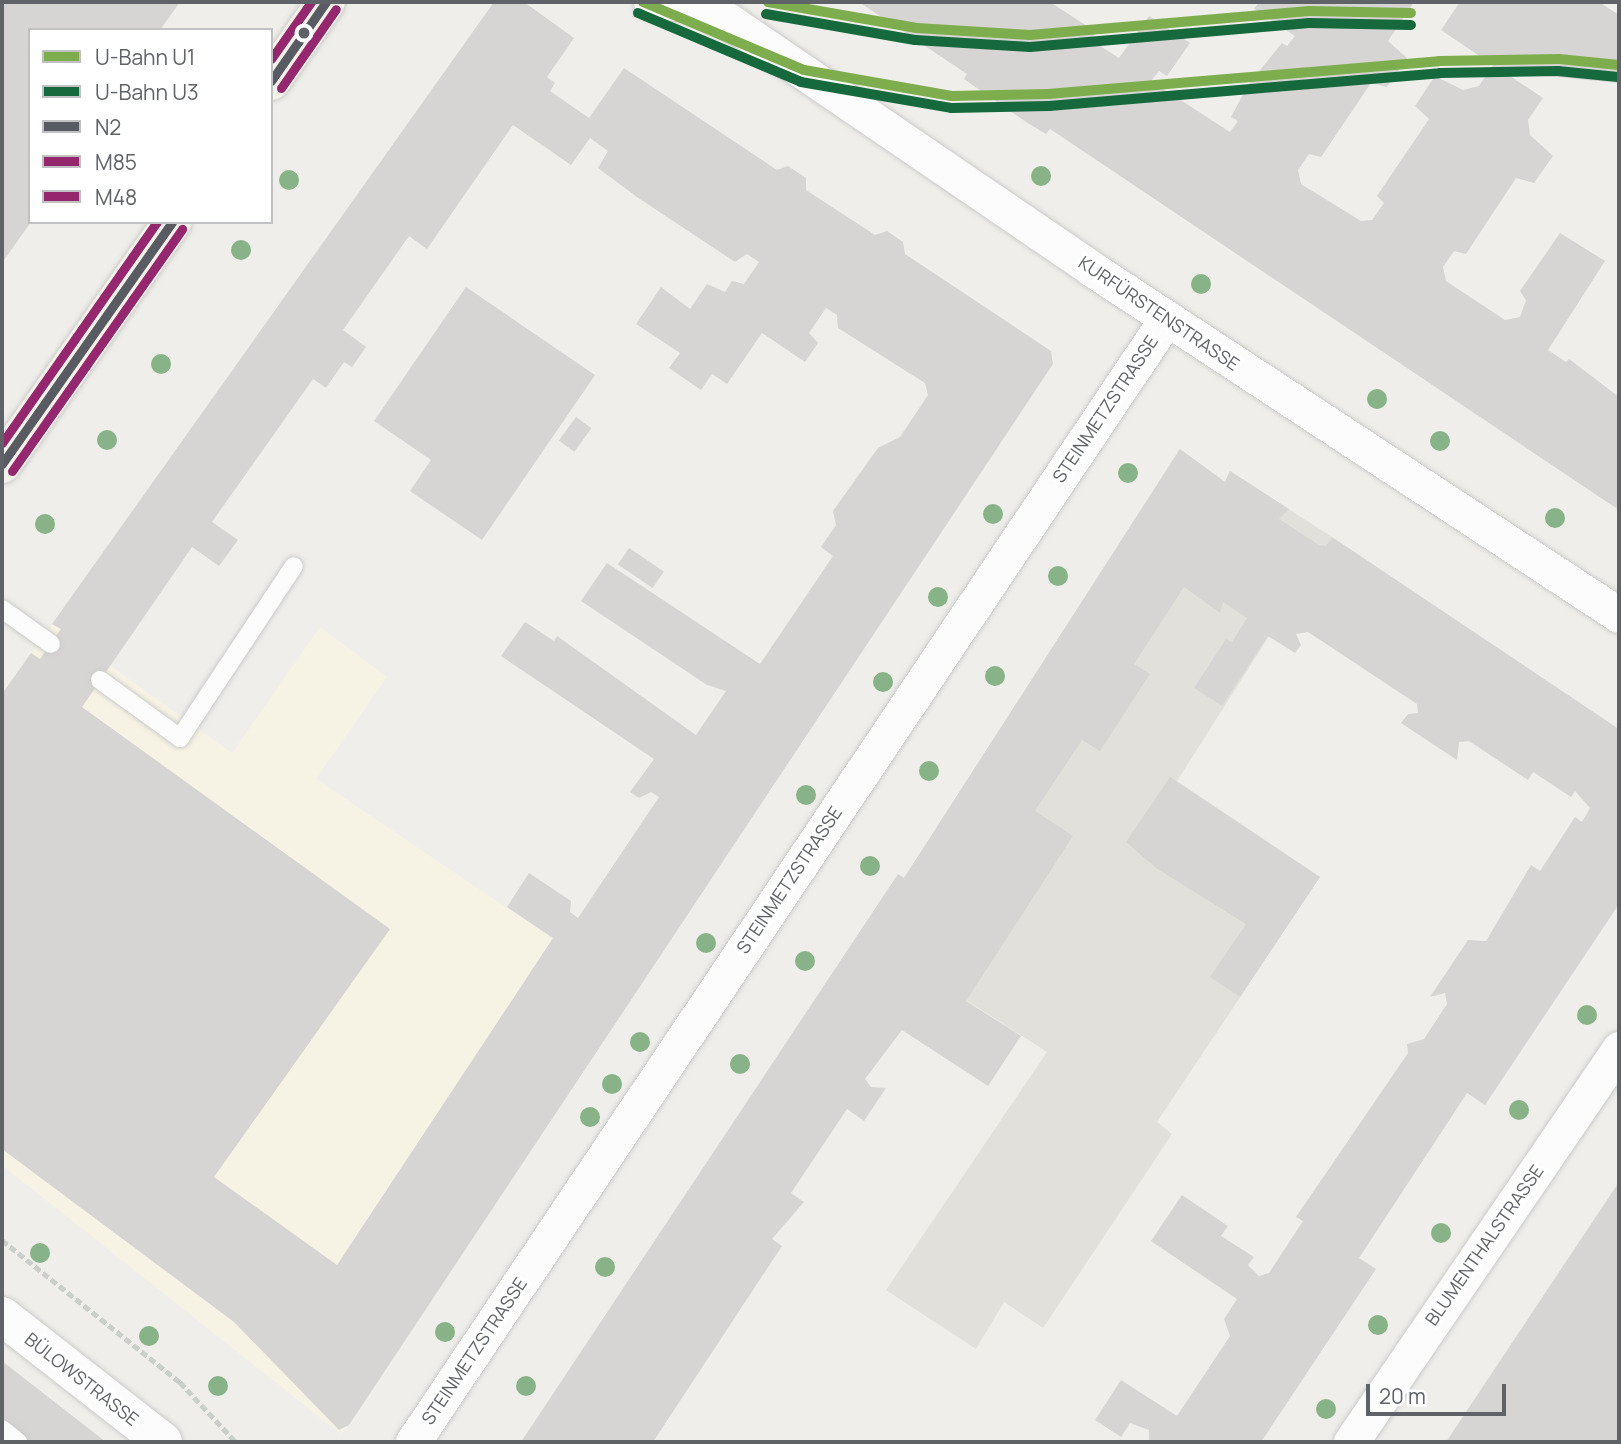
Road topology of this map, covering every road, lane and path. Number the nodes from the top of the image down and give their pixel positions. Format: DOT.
graph roads {
  1 [pos="326,2"];
  2 [pos="651,2"];
  3 [pos="702,3"];
  4 [pos="273,78"];
  5 [pos="171,224"];
  6 [pos="1167,318"];
  7 [pos="2,464"];
  8 [pos="294,566"];
  9 [pos="2,609"];
  10 [pos="1619,615"];
  11 [pos="51,644"];
  12 [pos="100,680"];
  13 [pos="1619,1049"];
  14 [pos="2,1240"];
  15 [pos="2,1316"];
  16 [pos="2,1429"];
  17 [pos="18,1442"];
  18 [pos="163,1442"];
  19 [pos="236,1442"];
  20 [pos="413,1442"];
  21 [pos="1351,1442"];
  1 -- 4 [label="main road"];
  2 -- 3 [label="street, KURFÜRSTENSTRASSE"];
  3 -- 6 [label="street, KURFÜRSTENSTRASSE"];
  5 -- 7 [label="main road"];
  6 -- 10 [label="street, KURFÜRSTENSTRASSE"];
  6 -- 20 [label="street, STEINMETZSTRASSE"];
  8 -- 12 [label="lane"];
  9 -- 11 [label="lane"];
  13 -- 21 [label="street, BLUMENTHALSTRASSE"];
  14 -- 19 [label="path"];
  15 -- 18 [label="main road, BÜLOWSTRASSE"];
  16 -- 17 [label="lane"];
}
